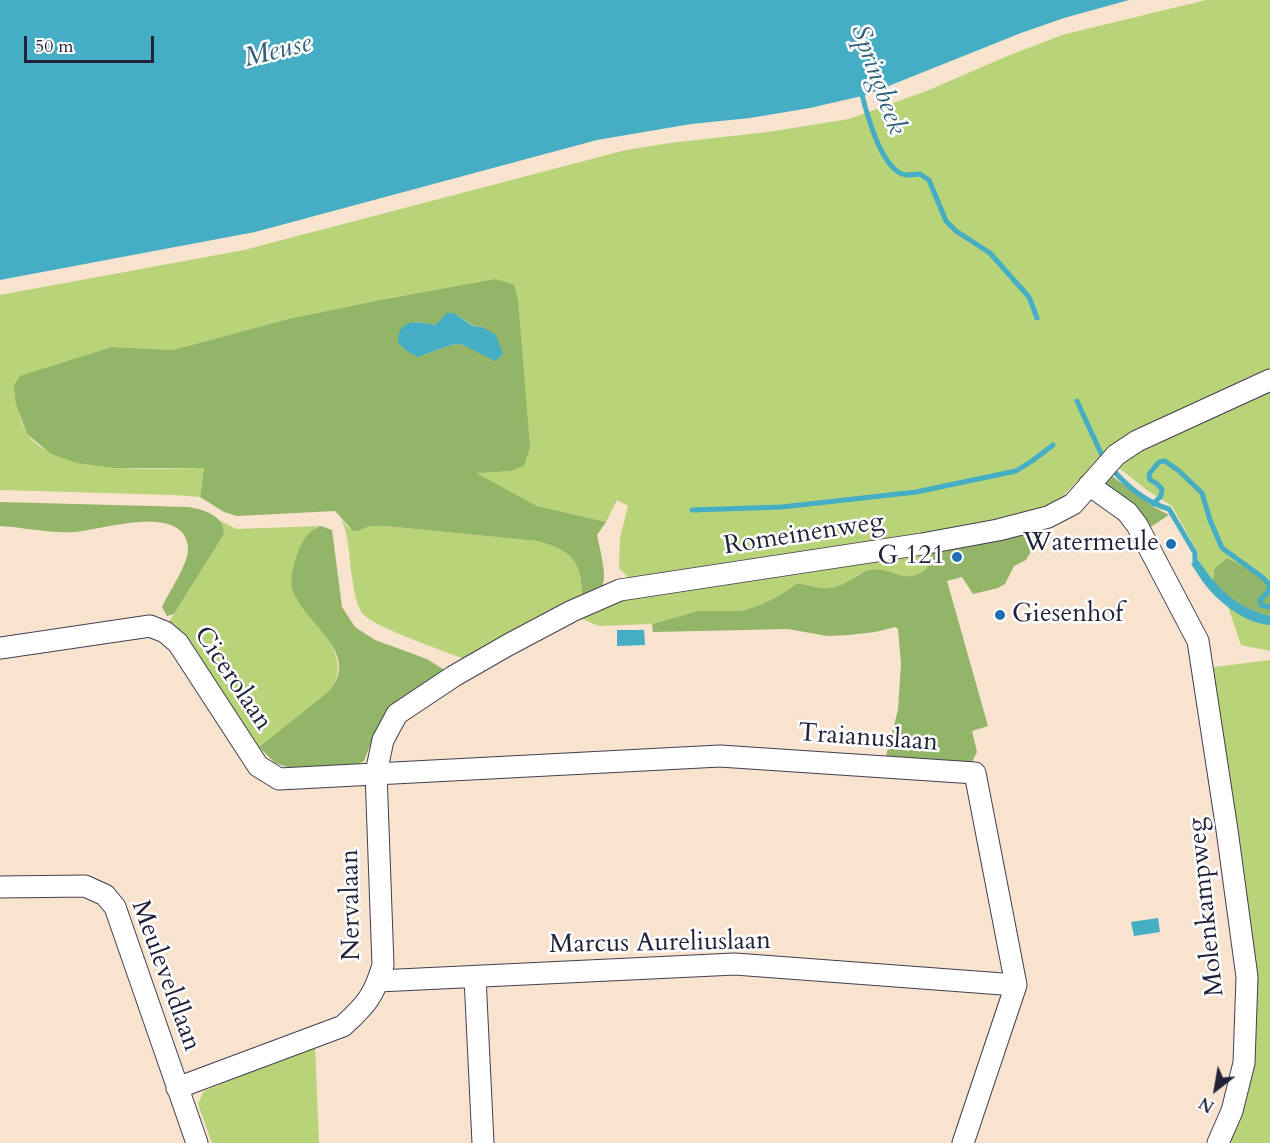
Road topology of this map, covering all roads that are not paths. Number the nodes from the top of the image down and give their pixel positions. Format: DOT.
graph roads {
  1 [pos="1270,380"];
  2 [pos="1094,478"];
  3 [pos="0,648"];
  4 [pos="376,773"];
  5 [pos="0,887"];
  6 [pos="476,977"];
  7 [pos="378,981"];
  8 [pos="1016,985"];
  9 [pos="177,1088"];
  10 [pos="197,1143"];
  11 [pos="483,1143"];
  12 [pos="963,1143"];
  13 [pos="1218,1143"];
  1 -- 2 [label="street, Romeinenweg"];
  2 -- 4 [label="street, Romeinenweg"];
  2 -- 13 [label="street, Molenkampweg"];
  3 -- 4 [label="street, Cicerolaan"];
  4 -- 7 [label="street, Nervalaan"];
  4 -- 8 [label="street, Traianuslaan"];
  5 -- 9 [label="street, Meuleveldlaan"];
  6 -- 7 [label="street, Marcus Aureliuslaan"];
  6 -- 8 [label="street, Marcus Aureliuslaan"];
  6 -- 11 [label="street"];
  7 -- 9 [label="street, Nervalaan"];
  8 -- 12 [label="street, Traianuslaan"];
  9 -- 10 [label="street, Meuleveldlaan"];
}
